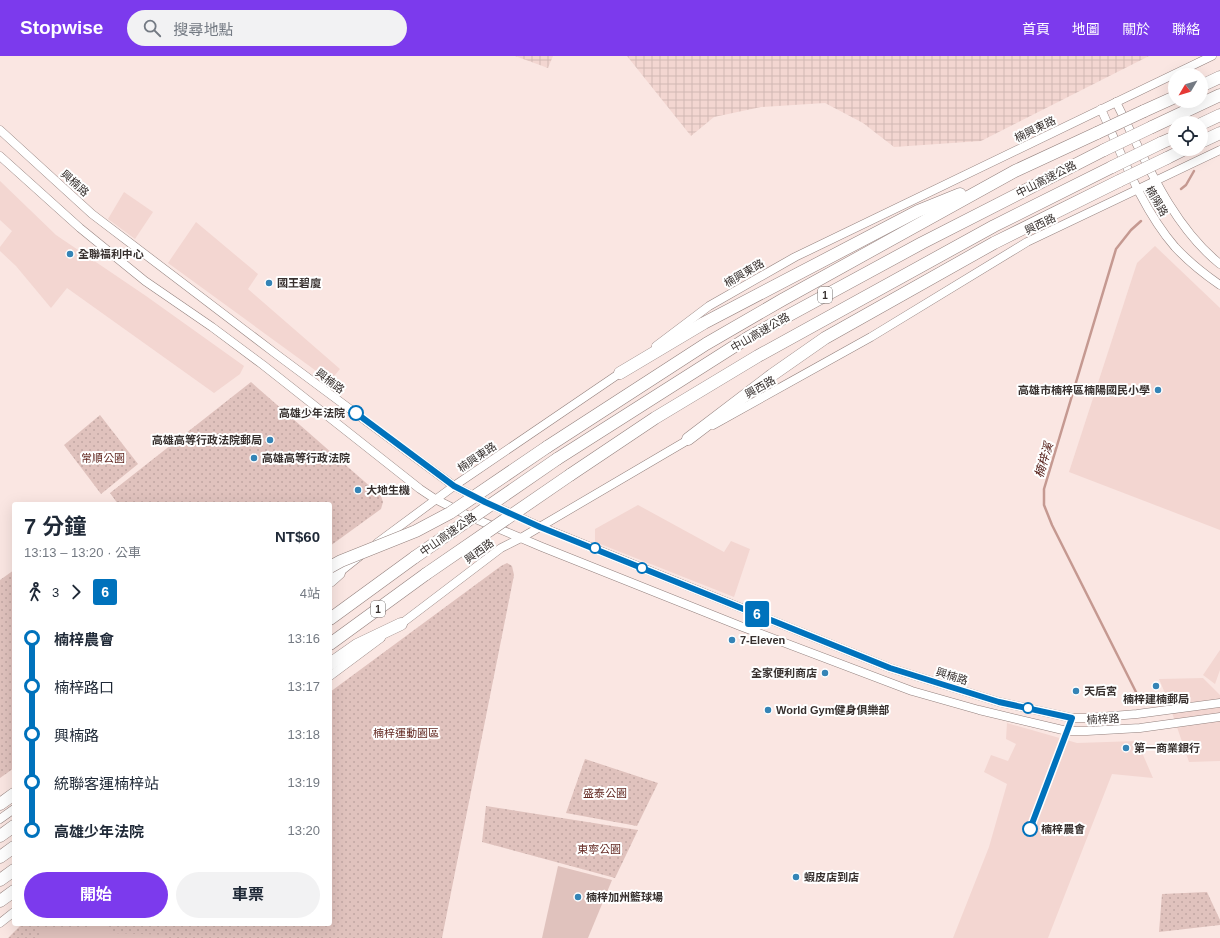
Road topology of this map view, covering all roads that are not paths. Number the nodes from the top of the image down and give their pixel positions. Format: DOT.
graph roads {
  1 [pos="1212,56"];
  2 [pos="1220,77"];
  3 [pos="1208,83"];
  4 [pos="1220,95"];
  5 [pos="1168,100"];
  6 [pos="1116,102"];
  7 [pos="1101,109"];
  8 [pos="1220,115"];
  9 [pos="1208,121"];
  10 [pos="0,130"];
  11 [pos="1220,133"];
  12 [pos="1208,139"];
  13 [pos="1168,140"];
  14 [pos="1220,150"];
  15 [pos="0,156"];
  16 [pos="1170,156"];
  17 [pos="1014,171"];
  18 [pos="1156,180"];
  19 [pos="1138,189"];
  20 [pos="1220,264"];
  21 [pos="1220,285"];
  22 [pos="620,373"];
  23 [pos="688,439"];
  24 [pos="454,486"];
  25 [pos="435,499"];
  26 [pos="540,527"];
  27 [pos="521,538"];
  28 [pos="332,575"];
  29 [pos="332,618"];
  30 [pos="401,624"];
  31 [pos="332,643"];
  32 [pos="332,663"];
  33 [pos="332,675"];
  34 [pos="1220,703"];
  35 [pos="1220,717"];
  36 [pos="1072,718"];
  37 [pos="12,795"];
  38 [pos="0,804"];
  39 [pos="12,810"];
  40 [pos="0,819"];
  41 [pos="12,827"];
  42 [pos="0,836"];
  43 [pos="12,848"];
  44 [pos="0,857"];
  45 [pos="12,871"];
  46 [pos="0,880"];
  47 [pos="12,892"];
  48 [pos="0,901"];
  49 [pos="12,914"];
  50 [pos="0,923"];
  1 -- 6 [label="street, 楠興東路"];
  2 -- 3 [label="highway"];
  4 -- 29 [label="highway, 中山高速公路 / 1, bridge"];
  5 -- 17 [label="highway, bridge"];
  6 -- 7 [label="street, 楠興東路"];
  6 -- 18 [label="street, 楠陽路"];
  7 -- 19 [label="street, 楠陽路"];
  7 -- 22 [label="street, 楠興東路"];
  8 -- 9 [label="highway"];
  10 -- 24 [label="street, 興楠路"];
  11 -- 12 [label="highway"];
  13 -- 31 [label="highway, 中山高速公路 / 1, bridge"];
  14 -- 18 [label="street, 興西路"];
  15 -- 25 [label="street"];
  16 -- 23 [label="highway, bridge"];
  17 -- 22 [label="highway"];
  17 -- 28 [label="highway, bridge"];
  18 -- 19 [label="street, 興西路"];
  18 -- 20 [label="street, 楠陽路"];
  19 -- 21 [label="street, 楠陽路"];
  19 -- 23 [label="street, 興西路"];
  22 -- 24 [label="street, 楠興東路"];
  23 -- 26 [label="street, 興西路"];
  24 -- 25 [label="street, 楠興東路"];
  24 -- 26 [label="street, 興楠路"];
  25 -- 27 [label="street"];
  25 -- 28 [label="street, 楠興東路"];
  26 -- 27 [label="street, 興西路"];
  26 -- 36 [label="street, 興楠路"];
  27 -- 30 [label="street, 興西路"];
  27 -- 35 [label="street, 楠梓路"];
  30 -- 32 [label="highway"];
  30 -- 33 [label="street, 興西路"];
  34 -- 36 [label="street, 楠梓路"];
  37 -- 38 [label="highway"];
  39 -- 40 [label="street"];
  41 -- 42 [label="highway"];
  43 -- 44 [label="highway"];
  45 -- 46 [label="highway"];
  47 -- 48 [label="highway"];
  49 -- 50 [label="street"];
}
